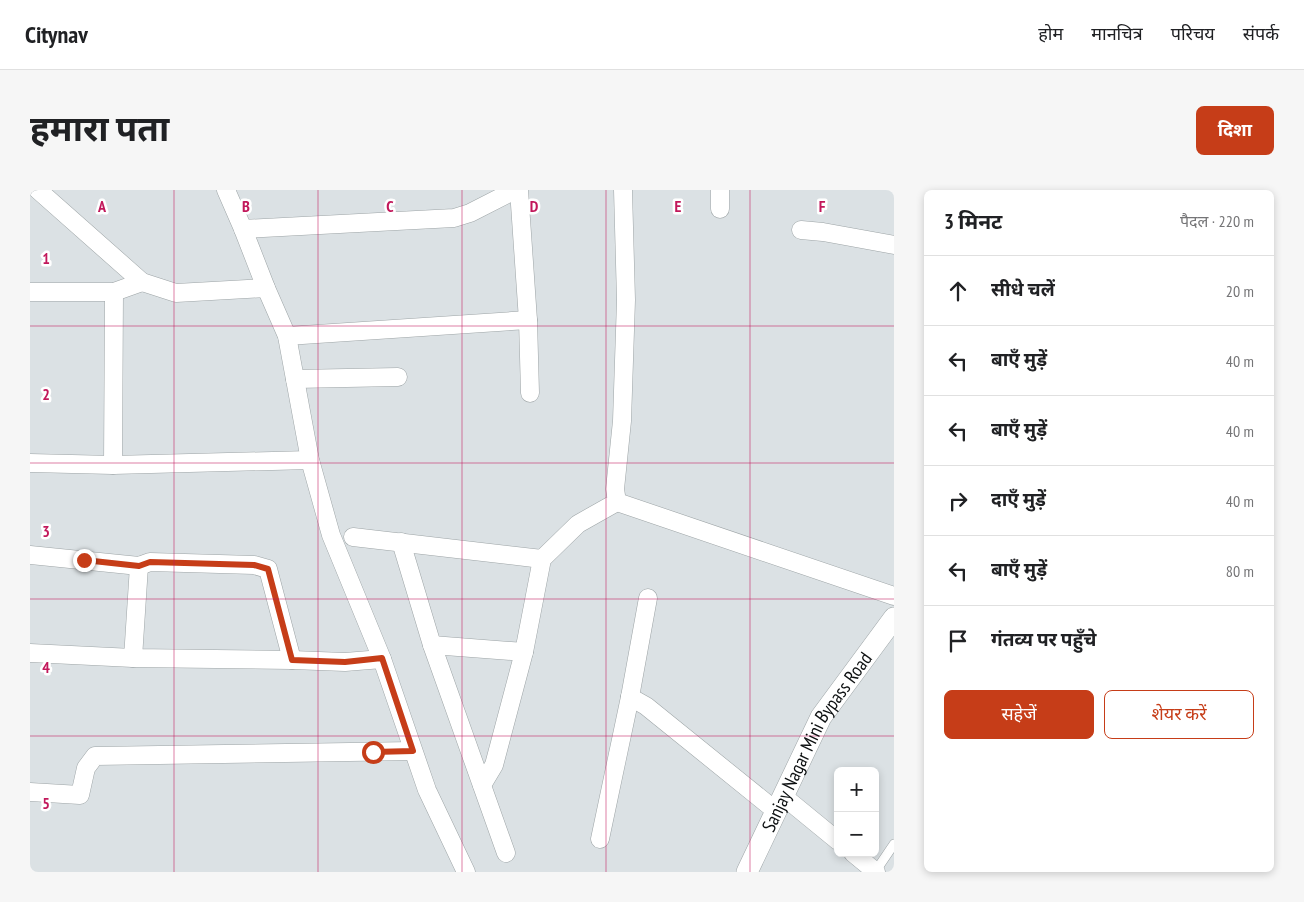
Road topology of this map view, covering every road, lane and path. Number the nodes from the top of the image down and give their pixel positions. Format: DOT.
graph roads {
  1 [pos="38,190"];
  2 [pos="226,190"];
  3 [pos="515,190"];
  4 [pos="519,190"];
  5 [pos="623,190"];
  6 [pos="720,190"];
  7 [pos="720,209"];
  8 [pos="244,229"];
  9 [pos="801,230"];
  10 [pos="894,244"];
  11 [pos="142,282"];
  12 [pos="266,288"];
  13 [pos="30,292"];
  14 [pos="114,292"];
  15 [pos="528,320"];
  16 [pos="287,336"];
  17 [pos="398,377"];
  18 [pos="295,379"];
  19 [pos="530,393"];
  20 [pos="310,460"];
  21 [pos="30,463"];
  22 [pos="113,465"];
  23 [pos="617,502"];
  24 [pos="353,537"];
  25 [pos="401,542"];
  26 [pos="30,555"];
  27 [pos="542,559"];
  28 [pos="139,566"];
  29 [pos="894,596"];
  30 [pos="648,598"];
  31 [pos="894,618"];
  32 [pos="887,640"];
  33 [pos="432,645"];
  34 [pos="524,652"];
  35 [pos="30,653"];
  36 [pos="133,658"];
  37 [pos="382,658"];
  38 [pos="292,660"];
  39 [pos="630,697"];
  40 [pos="413,751"];
  41 [pos="482,785"];
  42 [pos="30,792"];
  43 [pos="780,804"];
  44 [pos="600,838"];
  45 [pos="834,838"];
  46 [pos="894,844"];
  47 [pos="506,853"];
  48 [pos="858,857"];
  49 [pos="466,872"];
  50 [pos="747,872"];
  51 [pos="876,872"];
  1 -- 11 [label="street"];
  2 -- 8 [label="street"];
  3 -- 8 [label="street"];
  4 -- 15 [label="street"];
  5 -- 23 [label="street"];
  6 -- 7 [label="street"];
  8 -- 12 [label="street"];
  9 -- 10 [label="street"];
  11 -- 12 [label="street"];
  11 -- 14 [label="street"];
  12 -- 16 [label="street"];
  13 -- 14 [label="street"];
  14 -- 22 [label="street"];
  15 -- 16 [label="street"];
  15 -- 19 [label="street"];
  16 -- 18 [label="street"];
  17 -- 18 [label="street"];
  18 -- 20 [label="street"];
  20 -- 22 [label="street"];
  20 -- 37 [label="street"];
  21 -- 22 [label="street"];
  23 -- 27 [label="street"];
  23 -- 29 [label="street"];
  24 -- 25 [label="street"];
  25 -- 27 [label="street"];
  25 -- 33 [label="street"];
  26 -- 28 [label="street"];
  27 -- 34 [label="street"];
  28 -- 36 [label="street"];
  28 -- 38 [label="street"];
  30 -- 39 [label="street"];
  31 -- 32 [label="street, Sanjay Nagar Mini Bypass Road"];
  32 -- 43 [label="street, Sanjay Nagar Mini Bypass Road"];
  33 -- 34 [label="street"];
  33 -- 41 [label="street"];
  34 -- 41 [label="street"];
  35 -- 36 [label="street"];
  36 -- 38 [label="street"];
  37 -- 38 [label="street"];
  37 -- 40 [label="street"];
  39 -- 43 [label="street"];
  39 -- 44 [label="street"];
  40 -- 42 [label="street"];
  40 -- 49 [label="street"];
  41 -- 47 [label="street"];
  43 -- 45 [label="street"];
  43 -- 50 [label="street, Sanjay Nagar Mini Bypass Road"];
  46 -- 51 [label="lane"];
  48 -- 51 [label="street"];
}
